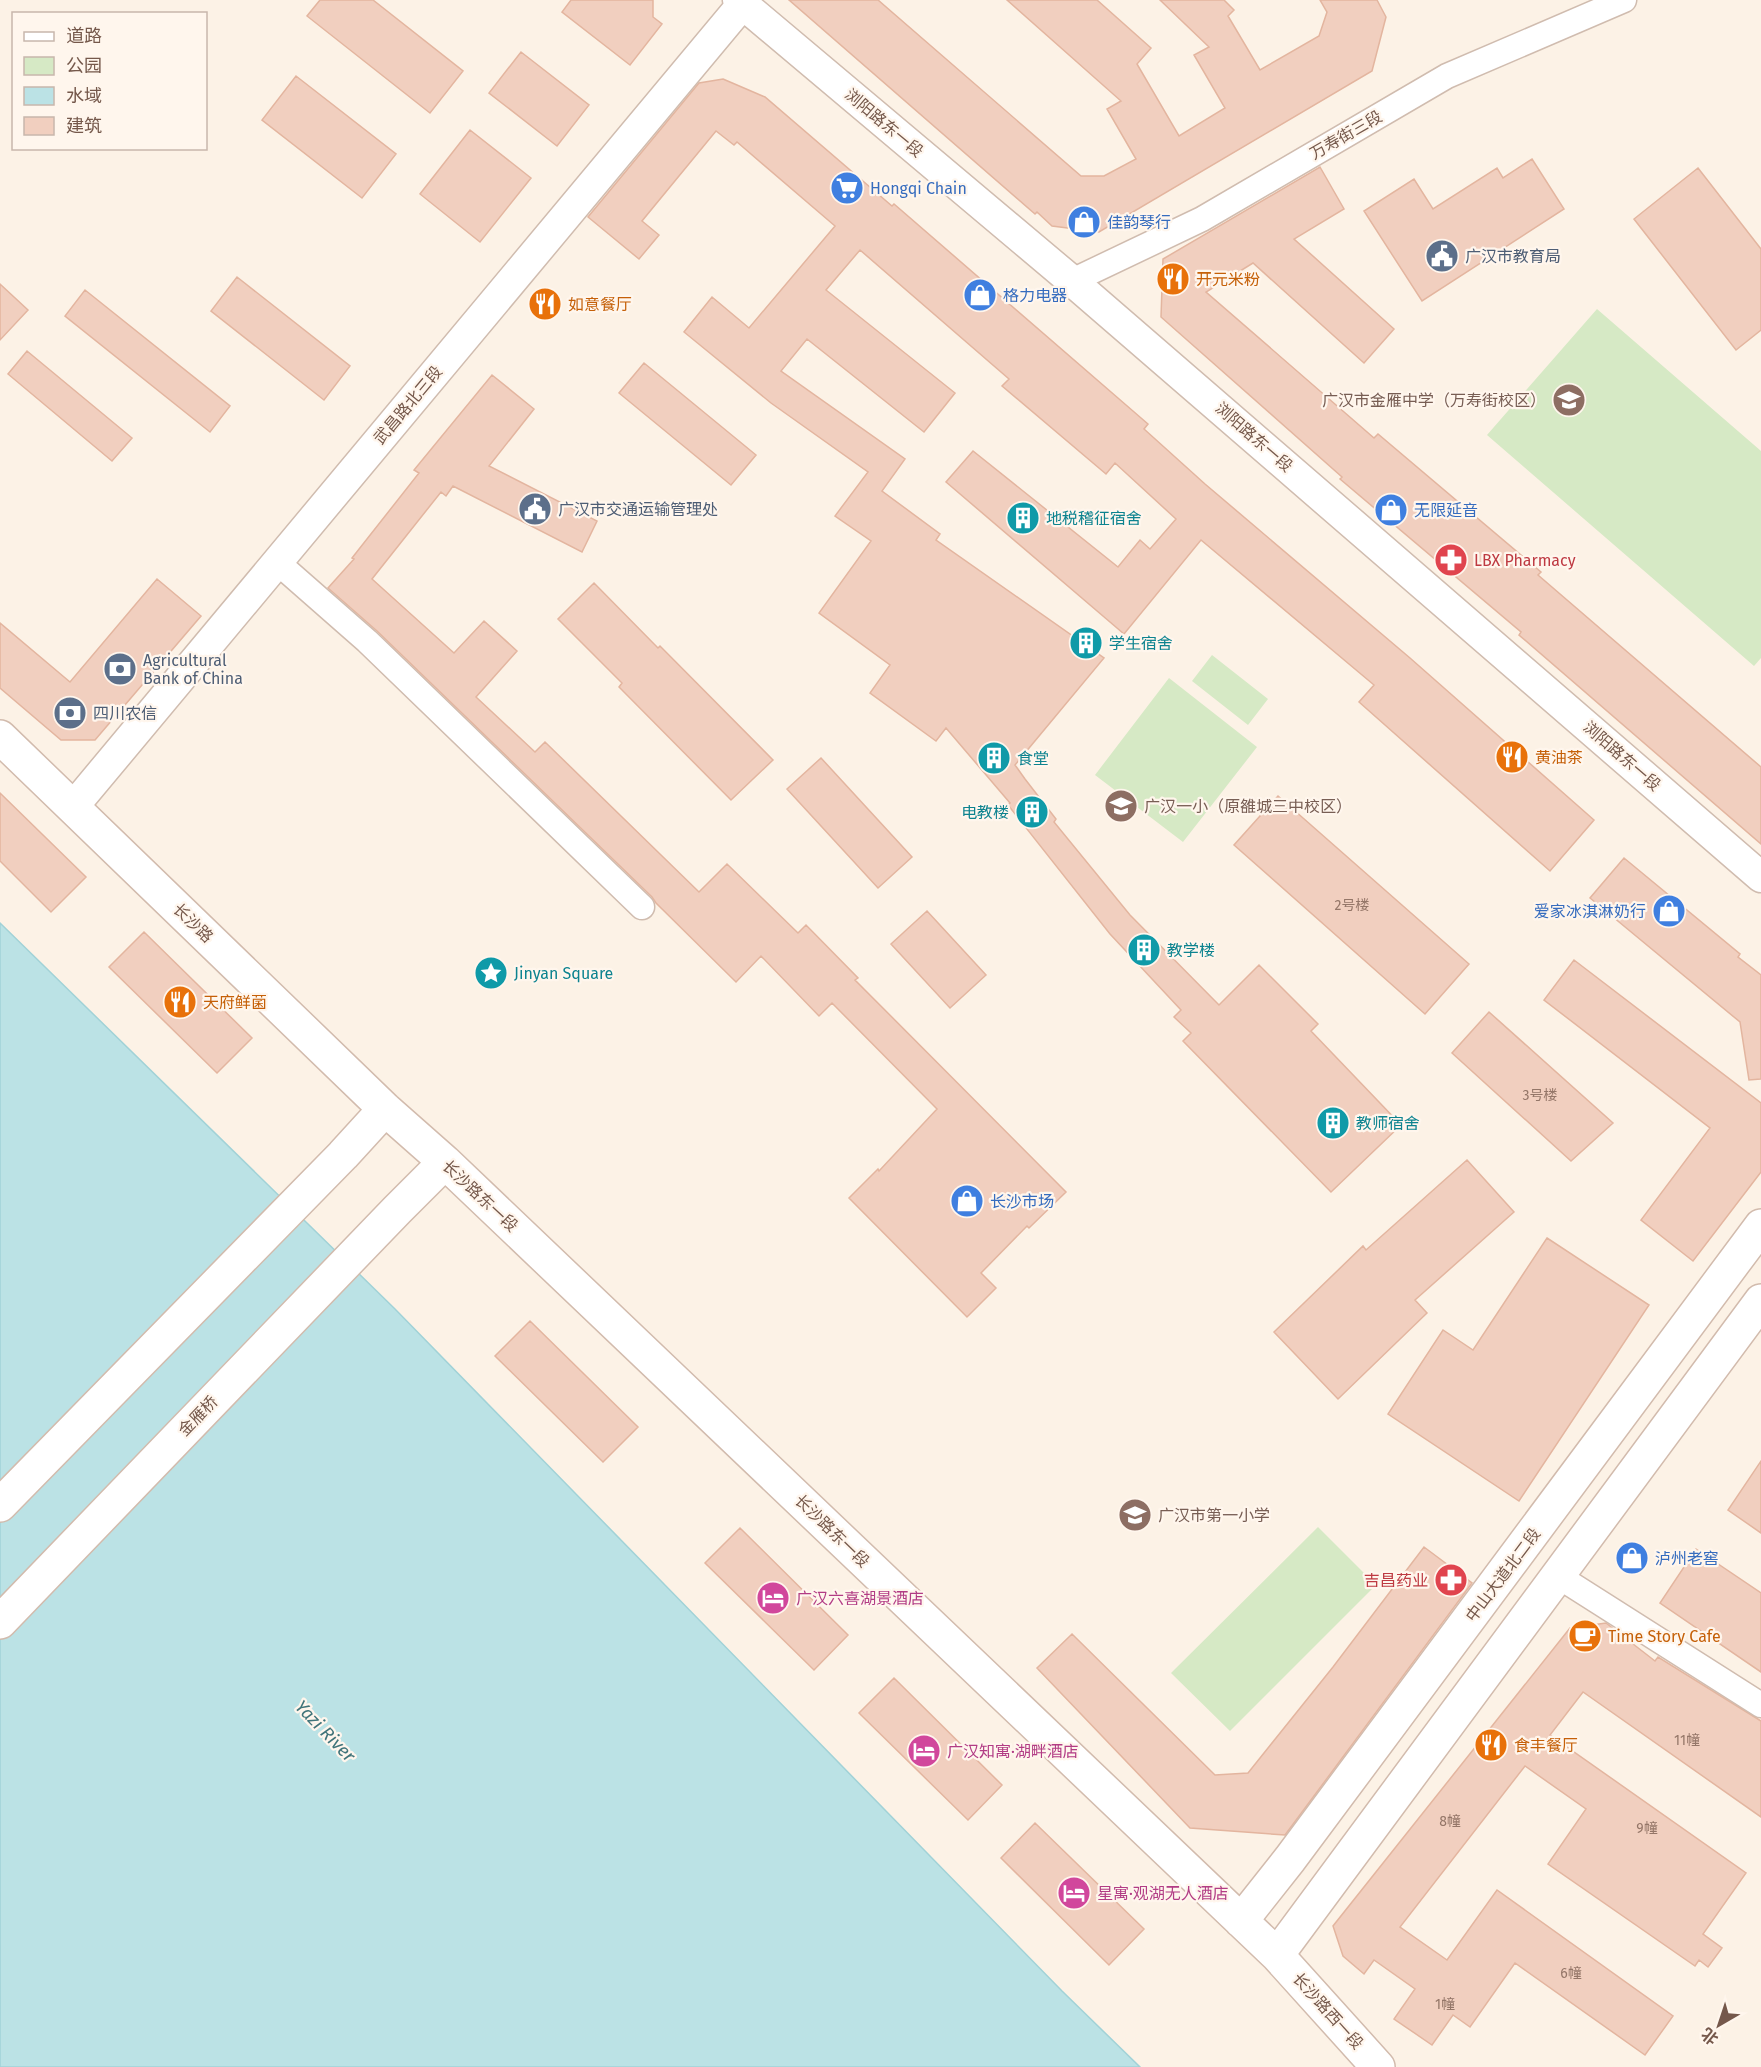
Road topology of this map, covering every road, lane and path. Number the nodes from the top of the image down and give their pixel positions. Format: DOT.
graph roads {
  1 [pos="1624,0"];
  2 [pos="742,1"];
  3 [pos="1072,281"];
  4 [pos="277,562"];
  5 [pos="0,737"];
  6 [pos="73,807"];
  7 [pos="1761,877"];
  8 [pos="642,907"];
  9 [pos="385,1109"];
  10 [pos="445,1162"];
  11 [pos="1761,1226"];
  12 [pos="1761,1301"];
  13 [pos="0,1505"];
  14 [pos="1558,1576"];
  15 [pos="0,1622"];
  16 [pos="1761,1705"];
  17 [pos="1241,1921"];
  18 [pos="1277,1955"];
  19 [pos="1378,2067"];
  1 -- 3 [label="street, 万寿街三段"];
  2 -- 3 [label="street, 浏阳路东一段"];
  2 -- 4 [label="street, 武昌路北三段"];
  3 -- 7 [label="street, 浏阳路东一段"];
  4 -- 6 [label="street, 武昌路北三段"];
  4 -- 8 [label="street"];
  5 -- 6 [label="main road, 长沙路"];
  6 -- 9 [label="main road, 长沙路"];
  9 -- 10 [label="main road, 长沙路东一段"];
  9 -- 13 [label="main road"];
  10 -- 15 [label="main road, 金雁桥"];
  10 -- 17 [label="main road, 长沙路东一段"];
  11 -- 17 [label="main road, 中山大道北二段"];
  12 -- 14 [label="main road"];
  14 -- 16 [label="street"];
  14 -- 18 [label="main road"];
  17 -- 18 [label="main road, 长沙路东一段"];
  18 -- 19 [label="main road, 长沙路西一段"];
}
